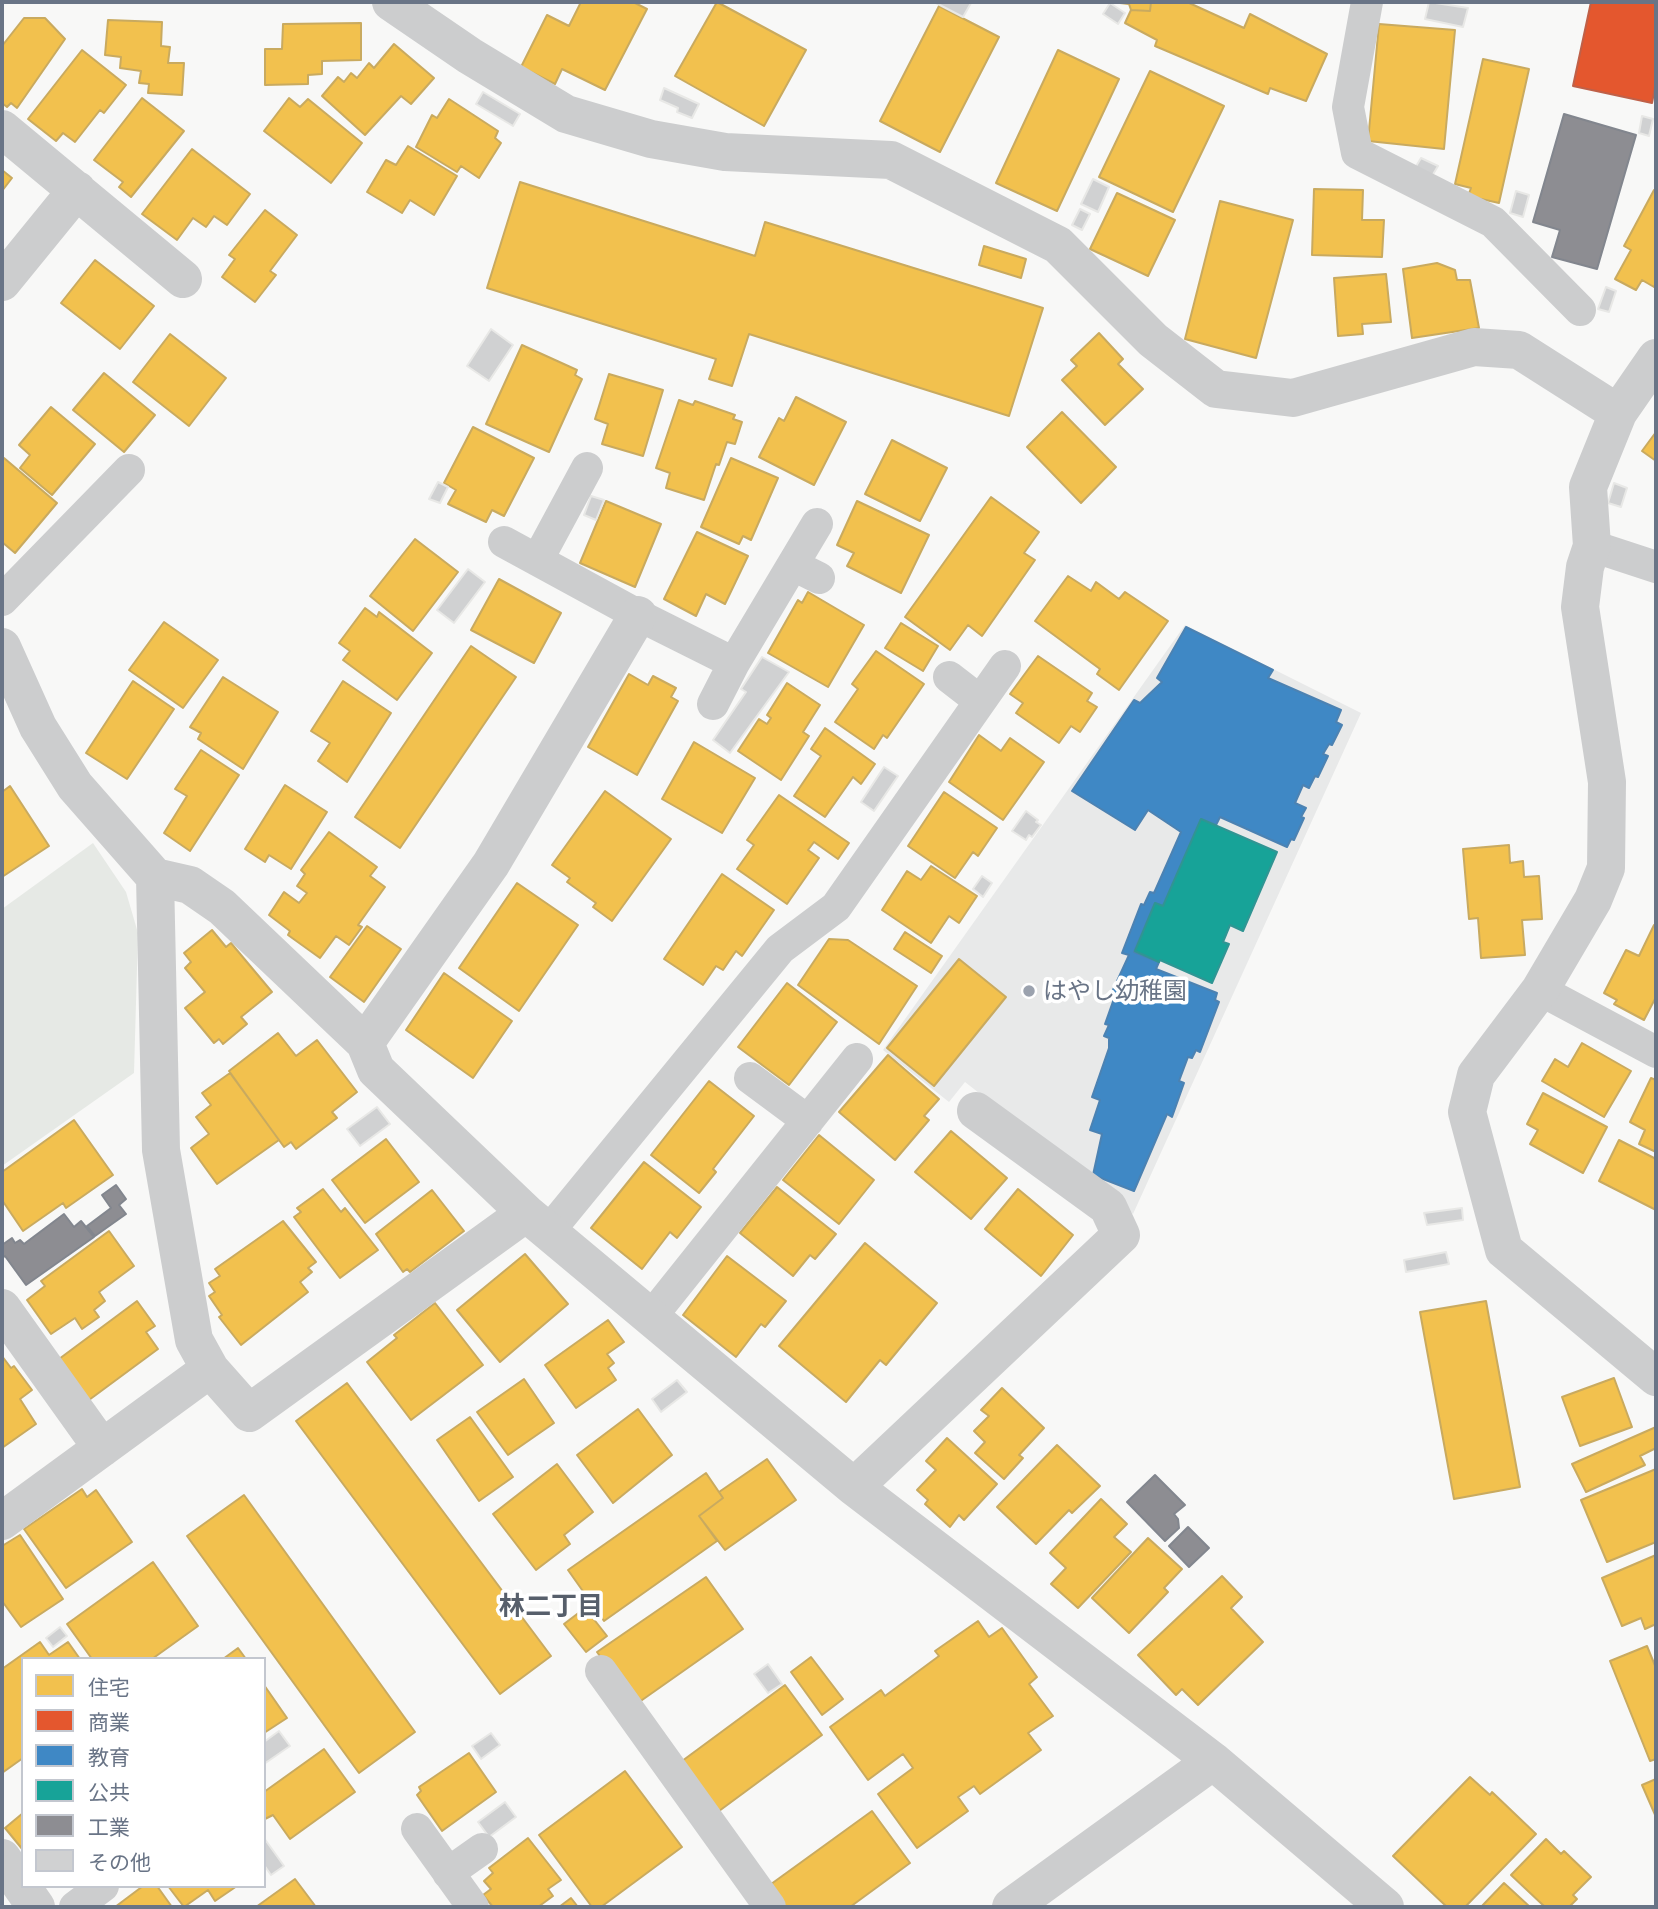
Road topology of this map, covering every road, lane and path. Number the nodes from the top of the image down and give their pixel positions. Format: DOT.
graph roads {
  1 [pos="391,2"];
  2 [pos="1367,2"];
  3 [pos="2,129"];
  4 [pos="77,190"];
  5 [pos="183,279"];
  6 [pos="2,282"];
  7 [pos="1580,310"];
  8 [pos="1656,358"];
  9 [pos="1618,413"];
  10 [pos="587,468"];
  11 [pos="129,470"];
  12 [pos="817,524"];
  13 [pos="504,542"];
  14 [pos="1592,546"];
  15 [pos="538,559"];
  16 [pos="1656,567"];
  17 [pos="2,600"];
  18 [pos="638,615"];
  19 [pos="2,647"];
  20 [pos="734,663"];
  21 [pos="1005,666"];
  22 [pos="949,677"];
  23 [pos="980,701"];
  24 [pos="713,704"];
  25 [pos="155,877"];
  26 [pos="1540,990"];
  27 [pos="365,1043"];
  28 [pos="1656,1052"];
  29 [pos="857,1059"];
  30 [pos="750,1078"];
  31 [pos="976,1111"];
  32 [pos="808,1121"];
  33 [pos="538,1222"];
  34 [pos="2,1308"];
  35 [pos="651,1317"];
  36 [pos="210,1369"];
  37 [pos="1656,1377"];
  38 [pos="102,1448"];
  39 [pos="854,1487"];
  40 [pos="2,1521"];
  41 [pos="601,1671"];
  42 [pos="1213,1761"];
  43 [pos="417,1829"];
  44 [pos="482,1849"];
  45 [pos="2,1858"];
  46 [pos="448,1873"];
  47 [pos="21,1885"];
  48 [pos="23,1888"];
  49 [pos="100,1888"];
  50 [pos="36,1907"];
  51 [pos="75,1907"];
  52 [pos="473,1907"];
  53 [pos="770,1907"];
  54 [pos="1011,1907"];
  55 [pos="1385,1907"];
  1 -- 9 [label="street"];
  2 -- 7 [label="lane"];
  3 -- 4 [label="street"];
  4 -- 5 [label="street"];
  4 -- 6 [label="street"];
  8 -- 9 [label="street"];
  9 -- 14 [label="street"];
  10 -- 15 [label="lane"];
  11 -- 17 [label="lane"];
  12 -- 20 [label="lane"];
  13 -- 15 [label="lane"];
  14 -- 16 [label="lane"];
  14 -- 26 [label="street"];
  15 -- 18 [label="lane"];
  18 -- 20 [label="lane"];
  18 -- 27 [label="street"];
  19 -- 25 [label="street"];
  20 -- 24 [label="lane"];
  21 -- 23 [label="lane"];
  22 -- 23 [label="lane"];
  23 -- 33 [label="lane"];
  25 -- 27 [label="street"];
  25 -- 36 [label="street"];
  26 -- 28 [label="lane"];
  26 -- 37 [label="street"];
  27 -- 33 [label="street"];
  29 -- 32 [label="lane"];
  30 -- 32 [label="lane"];
  31 -- 39 [label="street"];
  32 -- 35 [label="lane"];
  33 -- 35 [label="street"];
  33 -- 36 [label="street"];
  34 -- 38 [label="street"];
  35 -- 39 [label="street"];
  36 -- 38 [label="street"];
  38 -- 40 [label="street"];
  39 -- 42 [label="street"];
  41 -- 53 [label="lane"];
  42 -- 54 [label="street"];
  42 -- 55 [label="street"];
  43 -- 46 [label="lane"];
  44 -- 46 [label="lane"];
  45 -- 47 [label="street"];
  46 -- 52 [label="lane"];
  48 -- 50 [label="street"];
  49 -- 51 [label="lane"];
}
